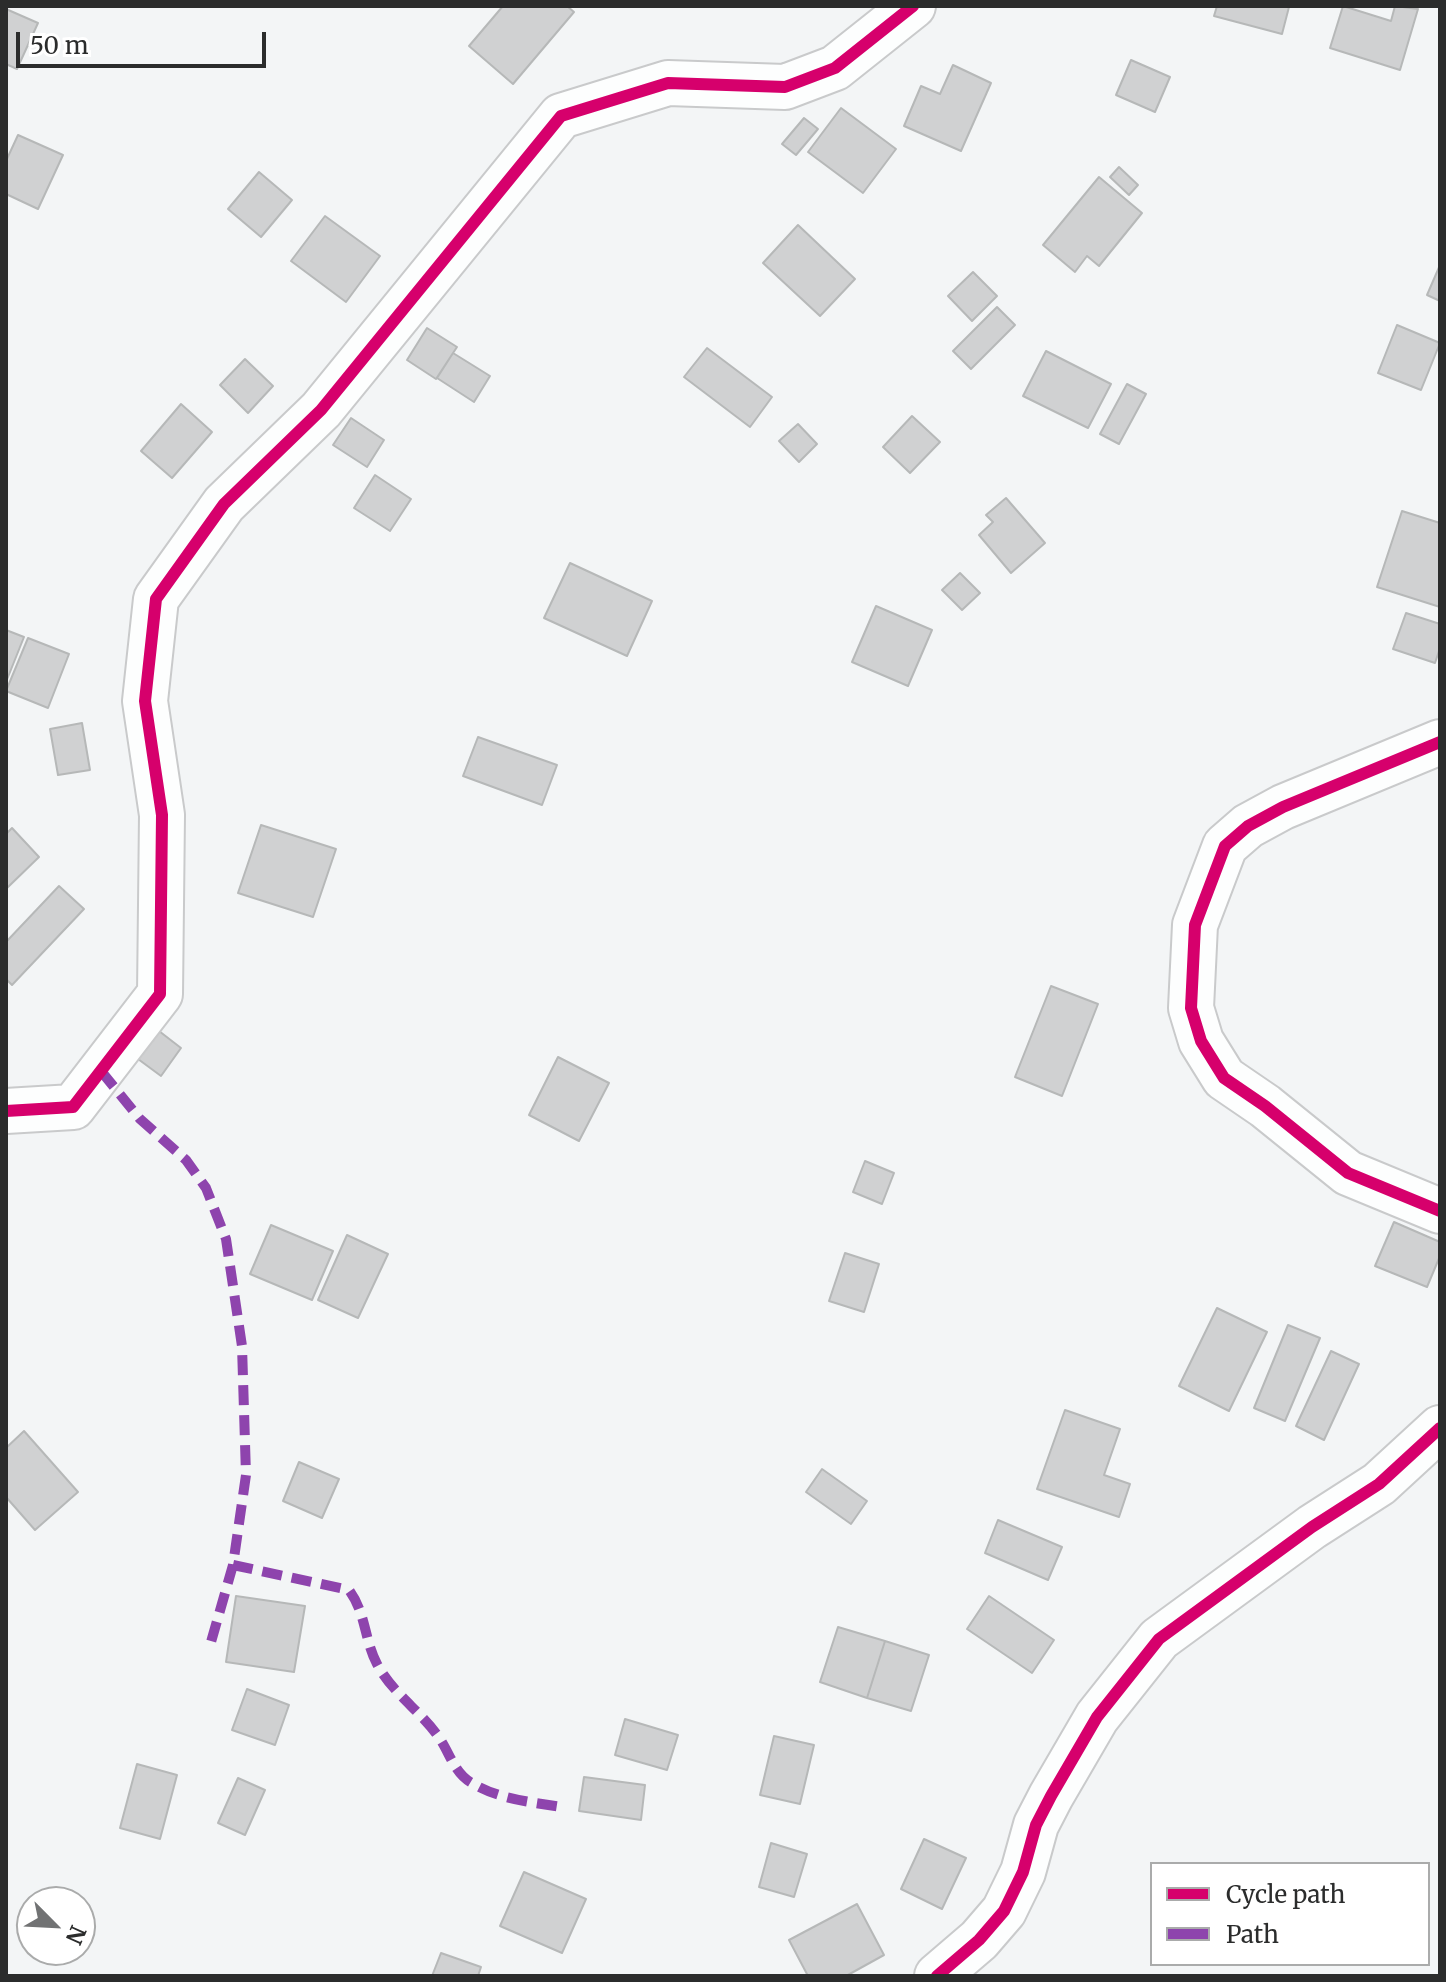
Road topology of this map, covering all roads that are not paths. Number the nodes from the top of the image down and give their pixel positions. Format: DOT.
graph roads {
  1 [pos="913,6"];
  2 [pos="1440,742"];
  3 [pos="6,1111"];
  4 [pos="1440,1211"];
  5 [pos="1440,1428"];
  6 [pos="937,1976"];
  1 -- 3 [label="street"];
  2 -- 4 [label="street"];
  5 -- 6 [label="street"];
}
